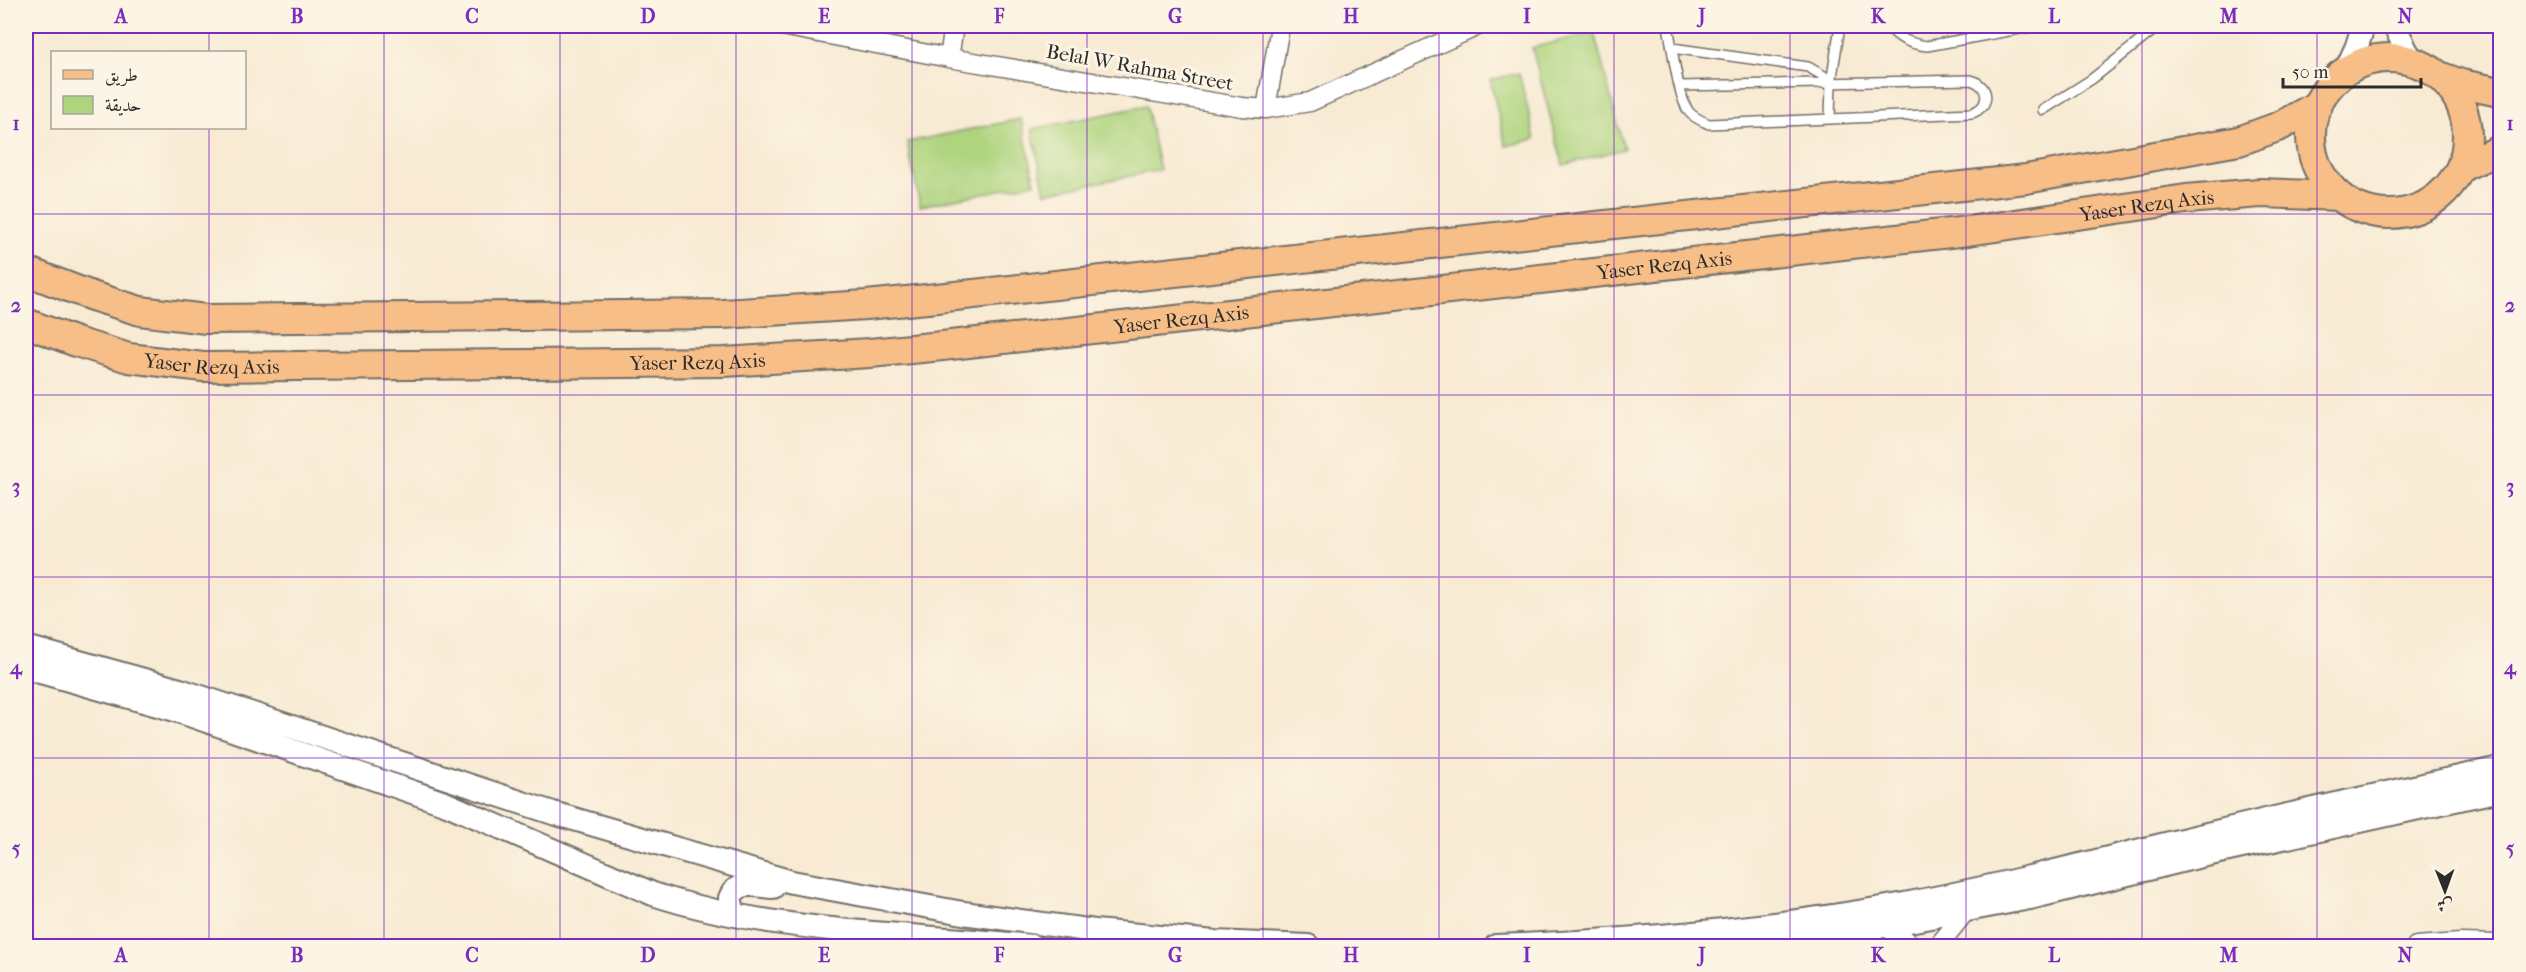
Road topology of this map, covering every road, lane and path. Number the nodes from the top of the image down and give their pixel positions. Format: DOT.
graph roads {
  1 [pos="954,26"];
  2 [pos="1280,26"];
  3 [pos="1478,26"];
  4 [pos="1668,26"];
  5 [pos="1840,26"];
  6 [pos="1888,26"];
  7 [pos="2036,26"];
  8 [pos="2159,26"];
  9 [pos="2363,26"];
  10 [pos="2396,26"];
  11 [pos="791,27"];
  12 [pos="1672,48"];
  13 [pos="949,58"];
  14 [pos="2414,62"];
  15 [pos="2345,72"];
  16 [pos="2439,76"];
  17 [pos="1830,83"];
  18 [pos="1680,86"];
  19 [pos="2500,92"];
  20 [pos="2318,105"];
  21 [pos="1266,109"];
  22 [pos="2043,110"];
  23 [pos="1830,120"];
  24 [pos="2500,150"];
  25 [pos="2461,167"];
  26 [pos="2339,196"];
  27 [pos="26,271"];
  28 [pos="26,323"];
  29 [pos="26,647"];
  30 [pos="26,668"];
  31 [pos="2500,768"];
  32 [pos="2500,790"];
  33 [pos="792,882"];
  34 [pos="1966,911"];
  35 [pos="738,915"];
  36 [pos="1878,927"];
  37 [pos="2500,944"];
  38 [pos="1032,946"];
  39 [pos="1308,946"];
  40 [pos="1496,946"];
  41 [pos="1742,946"];
  42 [pos="1860,946"];
  43 [pos="1912,946"];
  44 [pos="1938,946"];
  45 [pos="2416,946"];
  1 -- 13 [label="street"];
  2 -- 21 [label="street"];
  3 -- 21 [label="street, Belal W Rahma Street"];
  4 -- 12 [label="lane"];
  5 -- 17 [label="lane"];
  6 -- 7 [label="lane"];
  8 -- 22 [label="lane"];
  9 -- 15 [label="street"];
  10 -- 14 [label="street"];
  11 -- 13 [label="street, Belal W Rahma Street"];
  12 -- 17 [label="lane"];
  12 -- 18 [label="lane"];
  13 -- 21 [label="street, Belal W Rahma Street"];
  14 -- 15 [label="main road"];
  14 -- 16 [label="main road"];
  15 -- 20 [label="main road"];
  16 -- 19 [label="main road"];
  16 -- 25 [label="main road"];
  17 -- 18 [label="lane"];
  17 -- 23 [label="lane"];
  17 -- 23 [label="lane"];
  18 -- 23 [label="lane"];
  20 -- 26 [label="main road"];
  20 -- 27 [label="main road"];
  24 -- 25 [label="main road"];
  25 -- 26 [label="main road"];
  26 -- 28 [label="main road, Yaser Rezq Axis"];
  29 -- 33 [label="street"];
  30 -- 35 [label="street"];
  31 -- 40 [label="street"];
  32 -- 34 [label="street"];
  33 -- 35 [label="street"];
  33 -- 39 [label="street"];
  34 -- 36 [label="street"];
  34 -- 44 [label="street"];
  35 -- 38 [label="street"];
  36 -- 41 [label="street"];
  36 -- 42 [label="street"];
  36 -- 43 [label="street"];
  37 -- 45 [label="street"];
}
